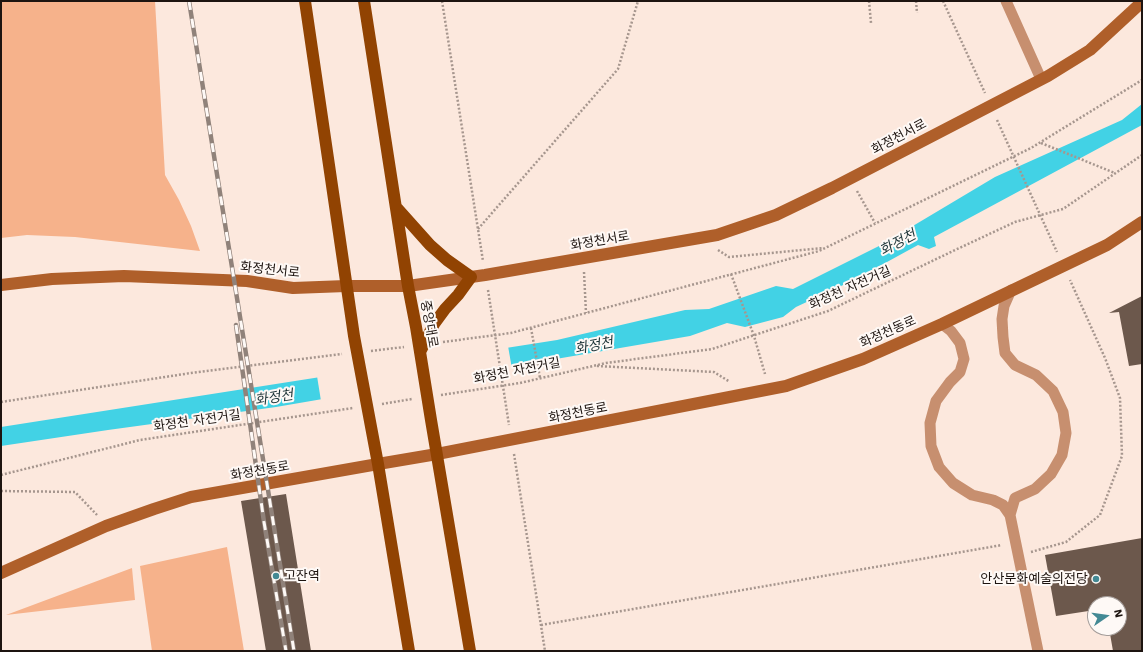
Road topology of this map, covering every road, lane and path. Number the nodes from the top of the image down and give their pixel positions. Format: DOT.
graph roads {
  1 [pos="305,1"];
  2 [pos="364,1"];
  3 [pos="442,1"];
  4 [pos="638,1"];
  5 [pos="869,1"];
  6 [pos="916,1"];
  7 [pos="943,1"];
  8 [pos="1006,1"];
  9 [pos="1142,2"];
  10 [pos="917,13"];
  11 [pos="872,22"];
  12 [pos="1041,79"];
  13 [pos="1142,80"];
  14 [pos="987,97"];
  15 [pos="996,119"];
  16 [pos="1040,142"];
  17 [pos="1142,155"];
  18 [pos="1115,173"];
  19 [pos="850,179"];
  20 [pos="396,207"];
  21 [pos="1142,222"];
  22 [pos="875,224"];
  23 [pos="478,229"];
  24 [pos="697,238"];
  25 [pos="825,248"];
  26 [pos="1059,256"];
  27 [pos="583,258"];
  28 [pos="485,274"];
  29 [pos="731,274"];
  30 [pos="471,276"];
  31 [pos="1069,278"];
  32 [pos="1,285"];
  33 [pos="346,286"];
  34 [pos="408,286"];
  35 [pos="1011,290"];
  36 [pos="586,313"];
  37 [pos="942,324"];
  38 [pos="531,328"];
  39 [pos="754,336"];
  40 [pos="441,342"];
  41 [pos="415,349"];
  42 [pos="371,351"];
  43 [pos="347,354"];
  44 [pos="593,366"];
  45 [pos="540,378"];
  46 [pos="770,389"];
  47 [pos="750,394"];
  48 [pos="441,395"];
  49 [pos="417,398"];
  50 [pos="1,402"];
  51 [pos="378,404"];
  52 [pos="354,408"];
  53 [pos="511,440"];
  54 [pos="437,454"];
  55 [pos="378,464"];
  56 [pos="1,475"];
  57 [pos="1,491"];
  58 [pos="1010,515"];
  59 [pos="106,526"];
  60 [pos="1016,542"];
  61 [pos="1019,556"];
  62 [pos="1,574"];
  63 [pos="541,625"];
  64 [pos="409,651"];
  65 [pos="470,651"];
  66 [pos="545,651"];
  67 [pos="1038,651"];
  1 -- 33 [label="main road"];
  2 -- 20 [label="main road, 중앙대로"];
  3 -- 23 [label="path"];
  4 -- 23 [label="path"];
  5 -- 11 [label="path"];
  6 -- 10 [label="path"];
  7 -- 14 [label="path"];
  8 -- 12 [label="lane"];
  9 -- 12 [label="street, 화정천서로"];
  12 -- 19 [label="street, 화정천서로"];
  13 -- 16 [label="path"];
  15 -- 26 [label="path"];
  16 -- 18 [label="path"];
  16 -- 22 [label="path"];
  17 -- 18 [label="path, 화정천 자전거길"];
  18 -- 39 [label="path, 화정천 자전거길"];
  19 -- 22 [label="path"];
  19 -- 24 [label="street, 화정천서로"];
  20 -- 30 [label="main road"];
  20 -- 34 [label="main road, 중앙대로"];
  21 -- 35 [label="street, 화정천동로"];
  22 -- 25 [label="path"];
  23 -- 28 [label="path"];
  24 -- 25 [label="path"];
  24 -- 27 [label="street, 화정천서로"];
  25 -- 29 [label="path"];
  27 -- 28 [label="street, 화정천서로"];
  27 -- 36 [label="path"];
  28 -- 30 [label="street, 화정천서로"];
  28 -- 53 [label="path"];
  29 -- 36 [label="path"];
  29 -- 39 [label="path"];
  30 -- 34 [label="street, 화정천서로"];
  30 -- 41 [label="main road"];
  31 -- 61 [label="path"];
  32 -- 33 [label="street, 화정천서로"];
  33 -- 34 [label="street, 화정천서로"];
  33 -- 55 [label="main road"];
  34 -- 41 [label="main road, 중앙대로"];
  35 -- 37 [label="street, 화정천동로"];
  35 -- 58 [label="lane"];
  36 -- 38 [label="path"];
  37 -- 46 [label="street, 화정천동로"];
  37 -- 58 [label="lane"];
  38 -- 40 [label="path"];
  38 -- 45 [label="path"];
  39 -- 44 [label="path, 화정천 자전거길"];
  39 -- 46 [label="path"];
  41 -- 42 [label="path"];
  41 -- 54 [label="main road, 중앙대로"];
  43 -- 50 [label="path"];
  44 -- 45 [label="path, 화정천 자전거길"];
  44 -- 47 [label="path"];
  45 -- 48 [label="path, 화정천 자전거길"];
  46 -- 47 [label="street, 화정천동로"];
  47 -- 53 [label="street, 화정천동로"];
  49 -- 51 [label="path"];
  52 -- 56 [label="path, 화정천 자전거길"];
  53 -- 54 [label="street, 화정천동로"];
  53 -- 63 [label="path"];
  54 -- 55 [label="street, 화정천동로"];
  54 -- 65 [label="main road, 중앙대로"];
  55 -- 59 [label="street, 화정천동로"];
  55 -- 64 [label="main road"];
  57 -- 59 [label="path"];
  58 -- 60 [label="lane"];
  59 -- 62 [label="street, 화정천동로"];
  60 -- 61 [label="lane"];
  60 -- 63 [label="path"];
  61 -- 67 [label="lane"];
  63 -- 66 [label="path"];
}
